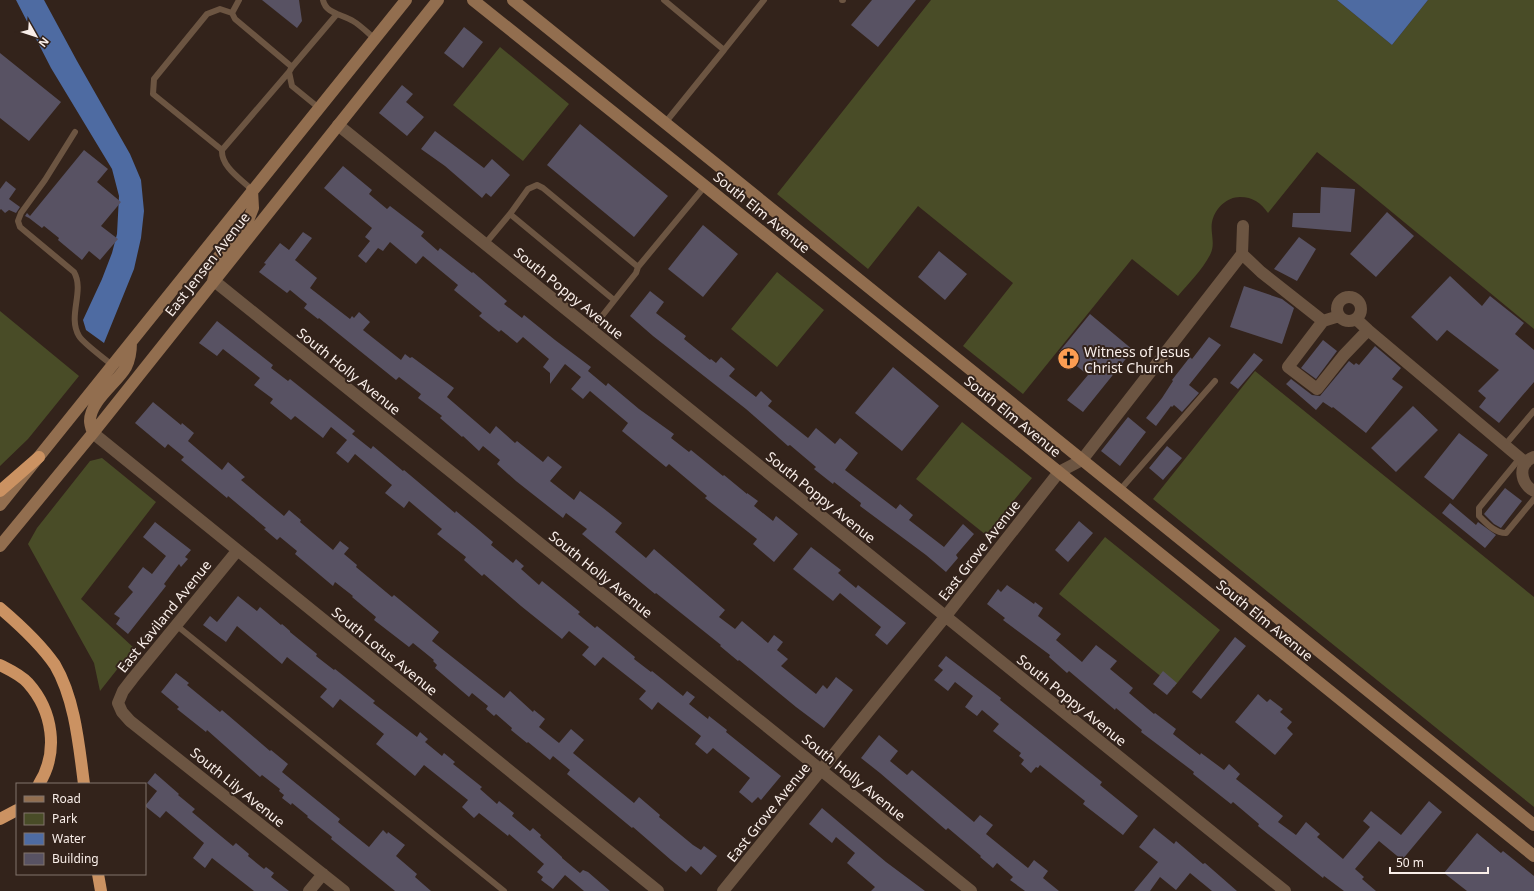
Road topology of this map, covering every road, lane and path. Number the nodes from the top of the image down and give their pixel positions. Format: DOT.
graph roads {
  1 [pos="239,0"];
  2 [pos="323,0"];
  3 [pos="406,0"];
  4 [pos="438,0"];
  5 [pos="473,0"];
  6 [pos="513,0"];
  7 [pos="664,0"];
  8 [pos="764,0"];
  9 [pos="232,13"];
  10 [pos="337,14"];
  11 [pos="374,39"];
  12 [pos="724,50"];
  13 [pos="290,70"];
  14 [pos="319,108"];
  15 [pos="665,123"];
  16 [pos="338,125"];
  17 [pos="75,132"];
  18 [pos="222,150"];
  19 [pos="705,186"];
  20 [pos="252,190"];
  21 [pos="510,214"];
  22 [pos="1243,226"];
  23 [pos="485,244"];
  24 [pos="1242,254"];
  25 [pos="638,267"];
  26 [pos="213,280"];
  27 [pos="614,300"];
  28 [pos="1339,316"];
  29 [pos="1356,319"];
  30 [pos="1323,321"];
  31 [pos="591,330"];
  32 [pos="1368,330"];
  33 [pos="131,341"];
  34 [pos="112,365"];
  35 [pos="1215,381"];
  36 [pos="1534,411"];
  37 [pos="93,434"];
  38 [pos="1505,445"];
  39 [pos="39,457"];
  40 [pos="1527,459"];
  41 [pos="1082,460"];
  42 [pos="1059,472"];
  43 [pos="1120,490"];
  44 [pos="1534,491"];
  45 [pos="0,492"];
  46 [pos="1534,500"];
  47 [pos="0,505"];
  48 [pos="0,546"];
  49 [pos="237,550"];
  50 [pos="0,608"];
  51 [pos="945,617"];
  52 [pos="176,625"];
  53 [pos="0,665"];
  54 [pos="118,703"];
  55 [pos="821,770"];
  56 [pos="39,783"];
  57 [pos="84,783"];
  58 [pos="16,811"];
  59 [pos="0,819"];
  60 [pos="1534,825"];
  61 [pos="1534,856"];
  62 [pos="323,874"];
  63 [pos="98,875"];
  64 [pos="101,891"];
  65 [pos="309,891"];
  66 [pos="344,891"];
  67 [pos="504,891"];
  68 [pos="658,891"];
  69 [pos="723,891"];
  70 [pos="971,891"];
  71 [pos="1285,891"];
  1 -- 9 [label="lane"];
  2 -- 10 [label="lane"];
  3 -- 11 [label="main road, East Jensen Avenue"];
  4 -- 16 [label="main road, East Jensen Avenue"];
  5 -- 19 [label="main road, South Elm Avenue"];
  6 -- 15 [label="main road, South Elm Avenue"];
  7 -- 12 [label="lane"];
  8 -- 12 [label="lane"];
  9 -- 13 [label="lane"];
  9 -- 18 [label="lane"];
  10 -- 11 [label="lane"];
  10 -- 13 [label="lane"];
  11 -- 14 [label="main road, East Jensen Avenue"];
  12 -- 15 [label="lane"];
  13 -- 14 [label="lane"];
  13 -- 18 [label="lane"];
  14 -- 20 [label="main road, East Jensen Avenue"];
  15 -- 41 [label="main road, South Elm Avenue"];
  16 -- 23 [label="street, South Poppy Avenue"];
  16 -- 26 [label="main road, East Jensen Avenue"];
  17 -- 34 [label="lane"];
  18 -- 20 [label="lane"];
  19 -- 25 [label="lane"];
  19 -- 42 [label="main road, South Elm Avenue"];
  20 -- 26 [label="main road"];
  20 -- 33 [label="main road, East Jensen Avenue"];
  21 -- 23 [label="lane"];
  21 -- 25 [label="lane"];
  21 -- 27 [label="lane"];
  22 -- 24 [label="street"];
  23 -- 31 [label="street, South Poppy Avenue"];
  24 -- 30 [label="street"];
  24 -- 41 [label="street, East Grove Avenue"];
  25 -- 27 [label="lane"];
  26 -- 37 [label="main road, East Jensen Avenue"];
  26 -- 55 [label="street, South Holly Avenue"];
  27 -- 31 [label="lane"];
  28 -- 29 [label="street"];
  28 -- 29 [label="street"];
  28 -- 30 [label="street"];
  29 -- 32 [label="street"];
  30 -- 32 [label="street"];
  31 -- 51 [label="street, South Poppy Avenue"];
  32 -- 38 [label="street"];
  33 -- 34 [label="main road, East Jensen Avenue"];
  33 -- 37 [label="main road"];
  34 -- 39 [label="main road, East Jensen Avenue"];
  35 -- 43 [label="lane"];
  36 -- 38 [label="lane"];
  37 -- 48 [label="main road, East Jensen Avenue"];
  37 -- 49 [label="street, South Lotus Avenue"];
  38 -- 40 [label="street"];
  39 -- 45 [label="highway"];
  39 -- 47 [label="main road, East Jensen Avenue"];
  40 -- 44 [label="street"];
  40 -- 46 [label="lane"];
  41 -- 42 [label="street, East Grove Avenue"];
  41 -- 43 [label="main road, South Elm Avenue"];
  42 -- 51 [label="street, East Grove Avenue"];
  42 -- 61 [label="main road, South Elm Avenue"];
  43 -- 60 [label="main road, South Elm Avenue"];
  49 -- 52 [label="street, East Kaviland Avenue"];
  49 -- 68 [label="street, South Lotus Avenue"];
  50 -- 57 [label="highway"];
  51 -- 55 [label="street, East Grove Avenue"];
  51 -- 71 [label="street, South Poppy Avenue"];
  52 -- 54 [label="street, East Kaviland Avenue"];
  52 -- 67 [label="lane"];
  53 -- 56 [label="highway"];
  54 -- 62 [label="street, South Lily Avenue"];
  55 -- 69 [label="street, East Grove Avenue"];
  55 -- 70 [label="street, South Holly Avenue"];
  58 -- 59 [label="highway"];
  62 -- 65 [label="street"];
  62 -- 66 [label="street, South Lily Avenue"];
  63 -- 64 [label="highway"];
}
